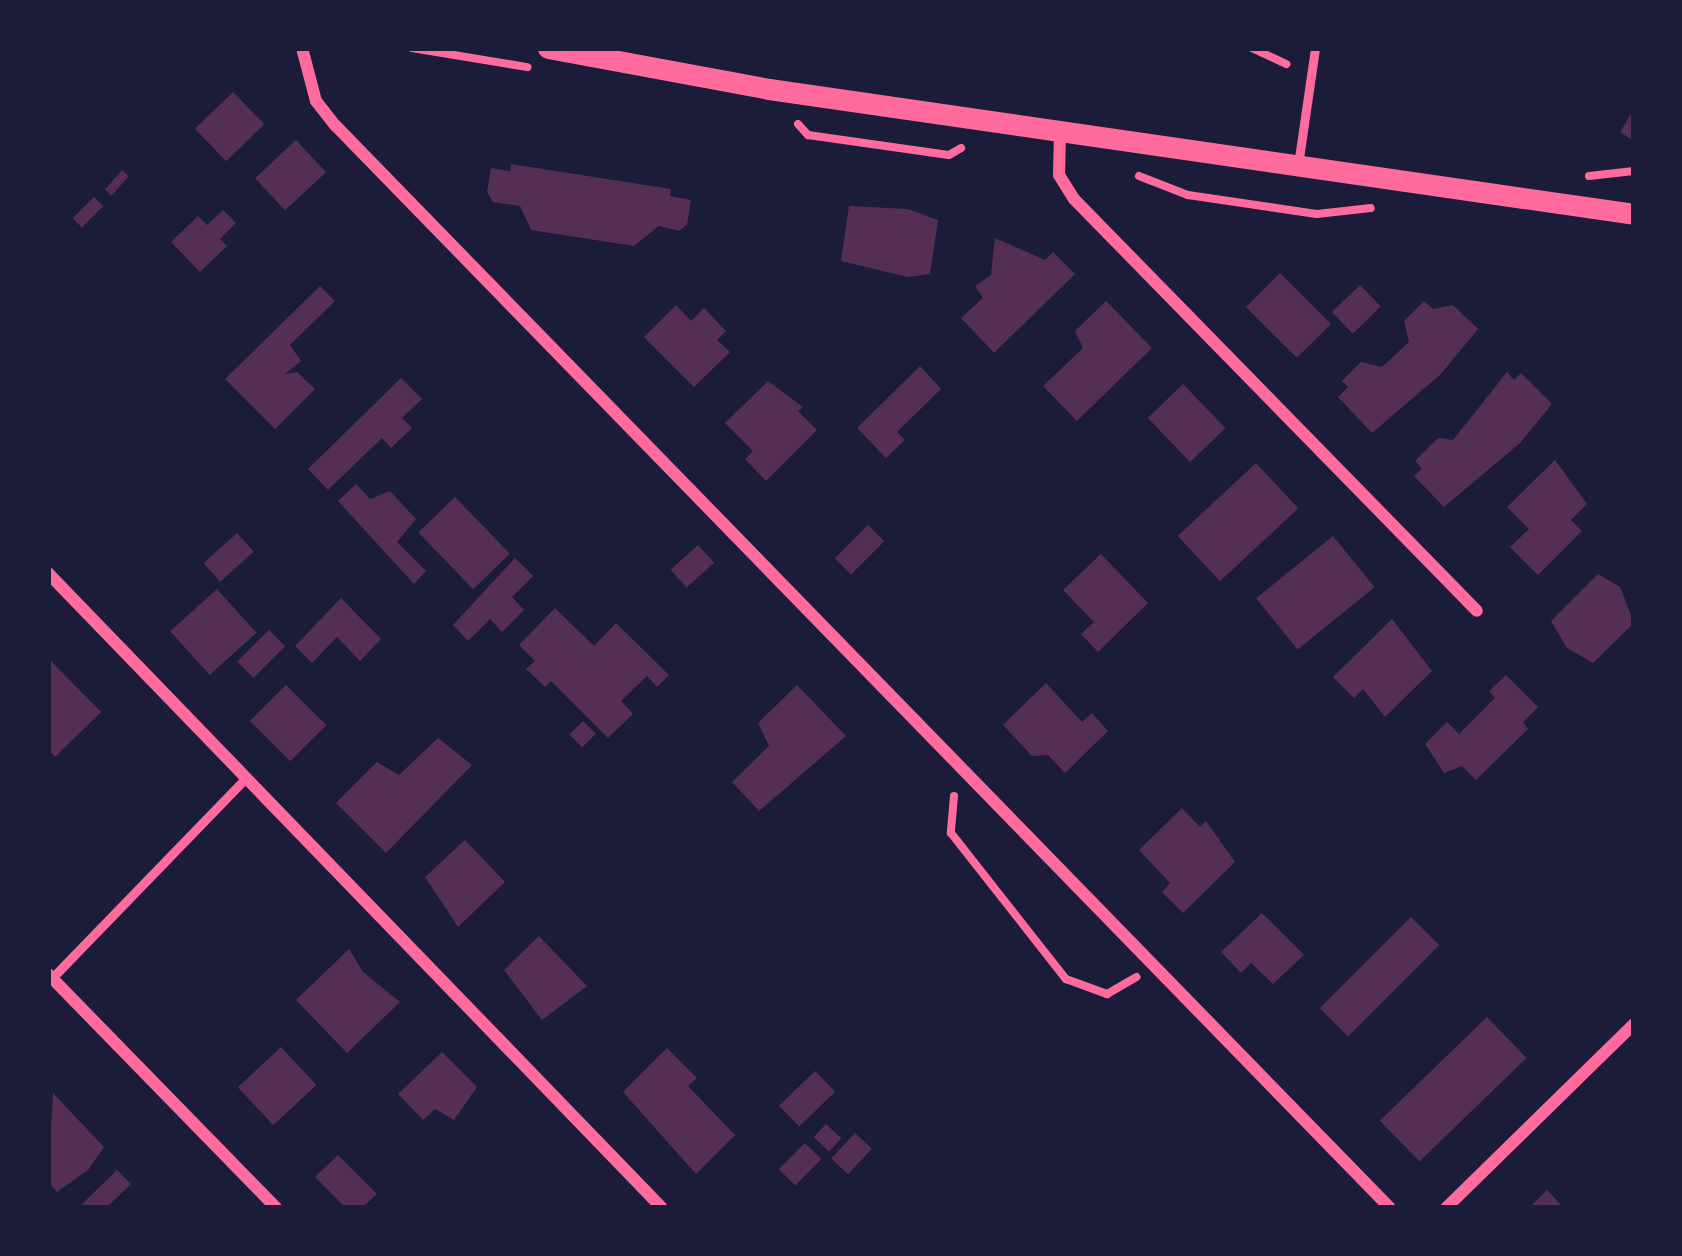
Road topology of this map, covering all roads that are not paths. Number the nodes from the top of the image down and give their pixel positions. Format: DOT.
graph roads {
  1 [pos="302,48"];
  2 [pos="548,48"];
  3 [pos="1315,48"];
  4 [pos="588,51"];
  5 [pos="1060,132"];
  6 [pos="1298,165"];
  7 [pos="1634,214"];
  8 [pos="48,573"];
  9 [pos="1477,611"];
  10 [pos="246,778"];
  11 [pos="50,976"];
  12 [pos="1634,1024"];
  13 [pos="276,1208"];
  14 [pos="662,1208"];
  15 [pos="1390,1208"];
  16 [pos="1446,1208"];
  1 -- 15 [label="street"];
  2 -- 4 [label="street"];
  3 -- 6 [label="lane"];
  4 -- 5 [label="street"];
  5 -- 6 [label="street"];
  5 -- 9 [label="street"];
  6 -- 7 [label="street"];
  8 -- 10 [label="street"];
  10 -- 11 [label="lane"];
  10 -- 14 [label="street"];
  11 -- 13 [label="street"];
  12 -- 16 [label="street"];
}
